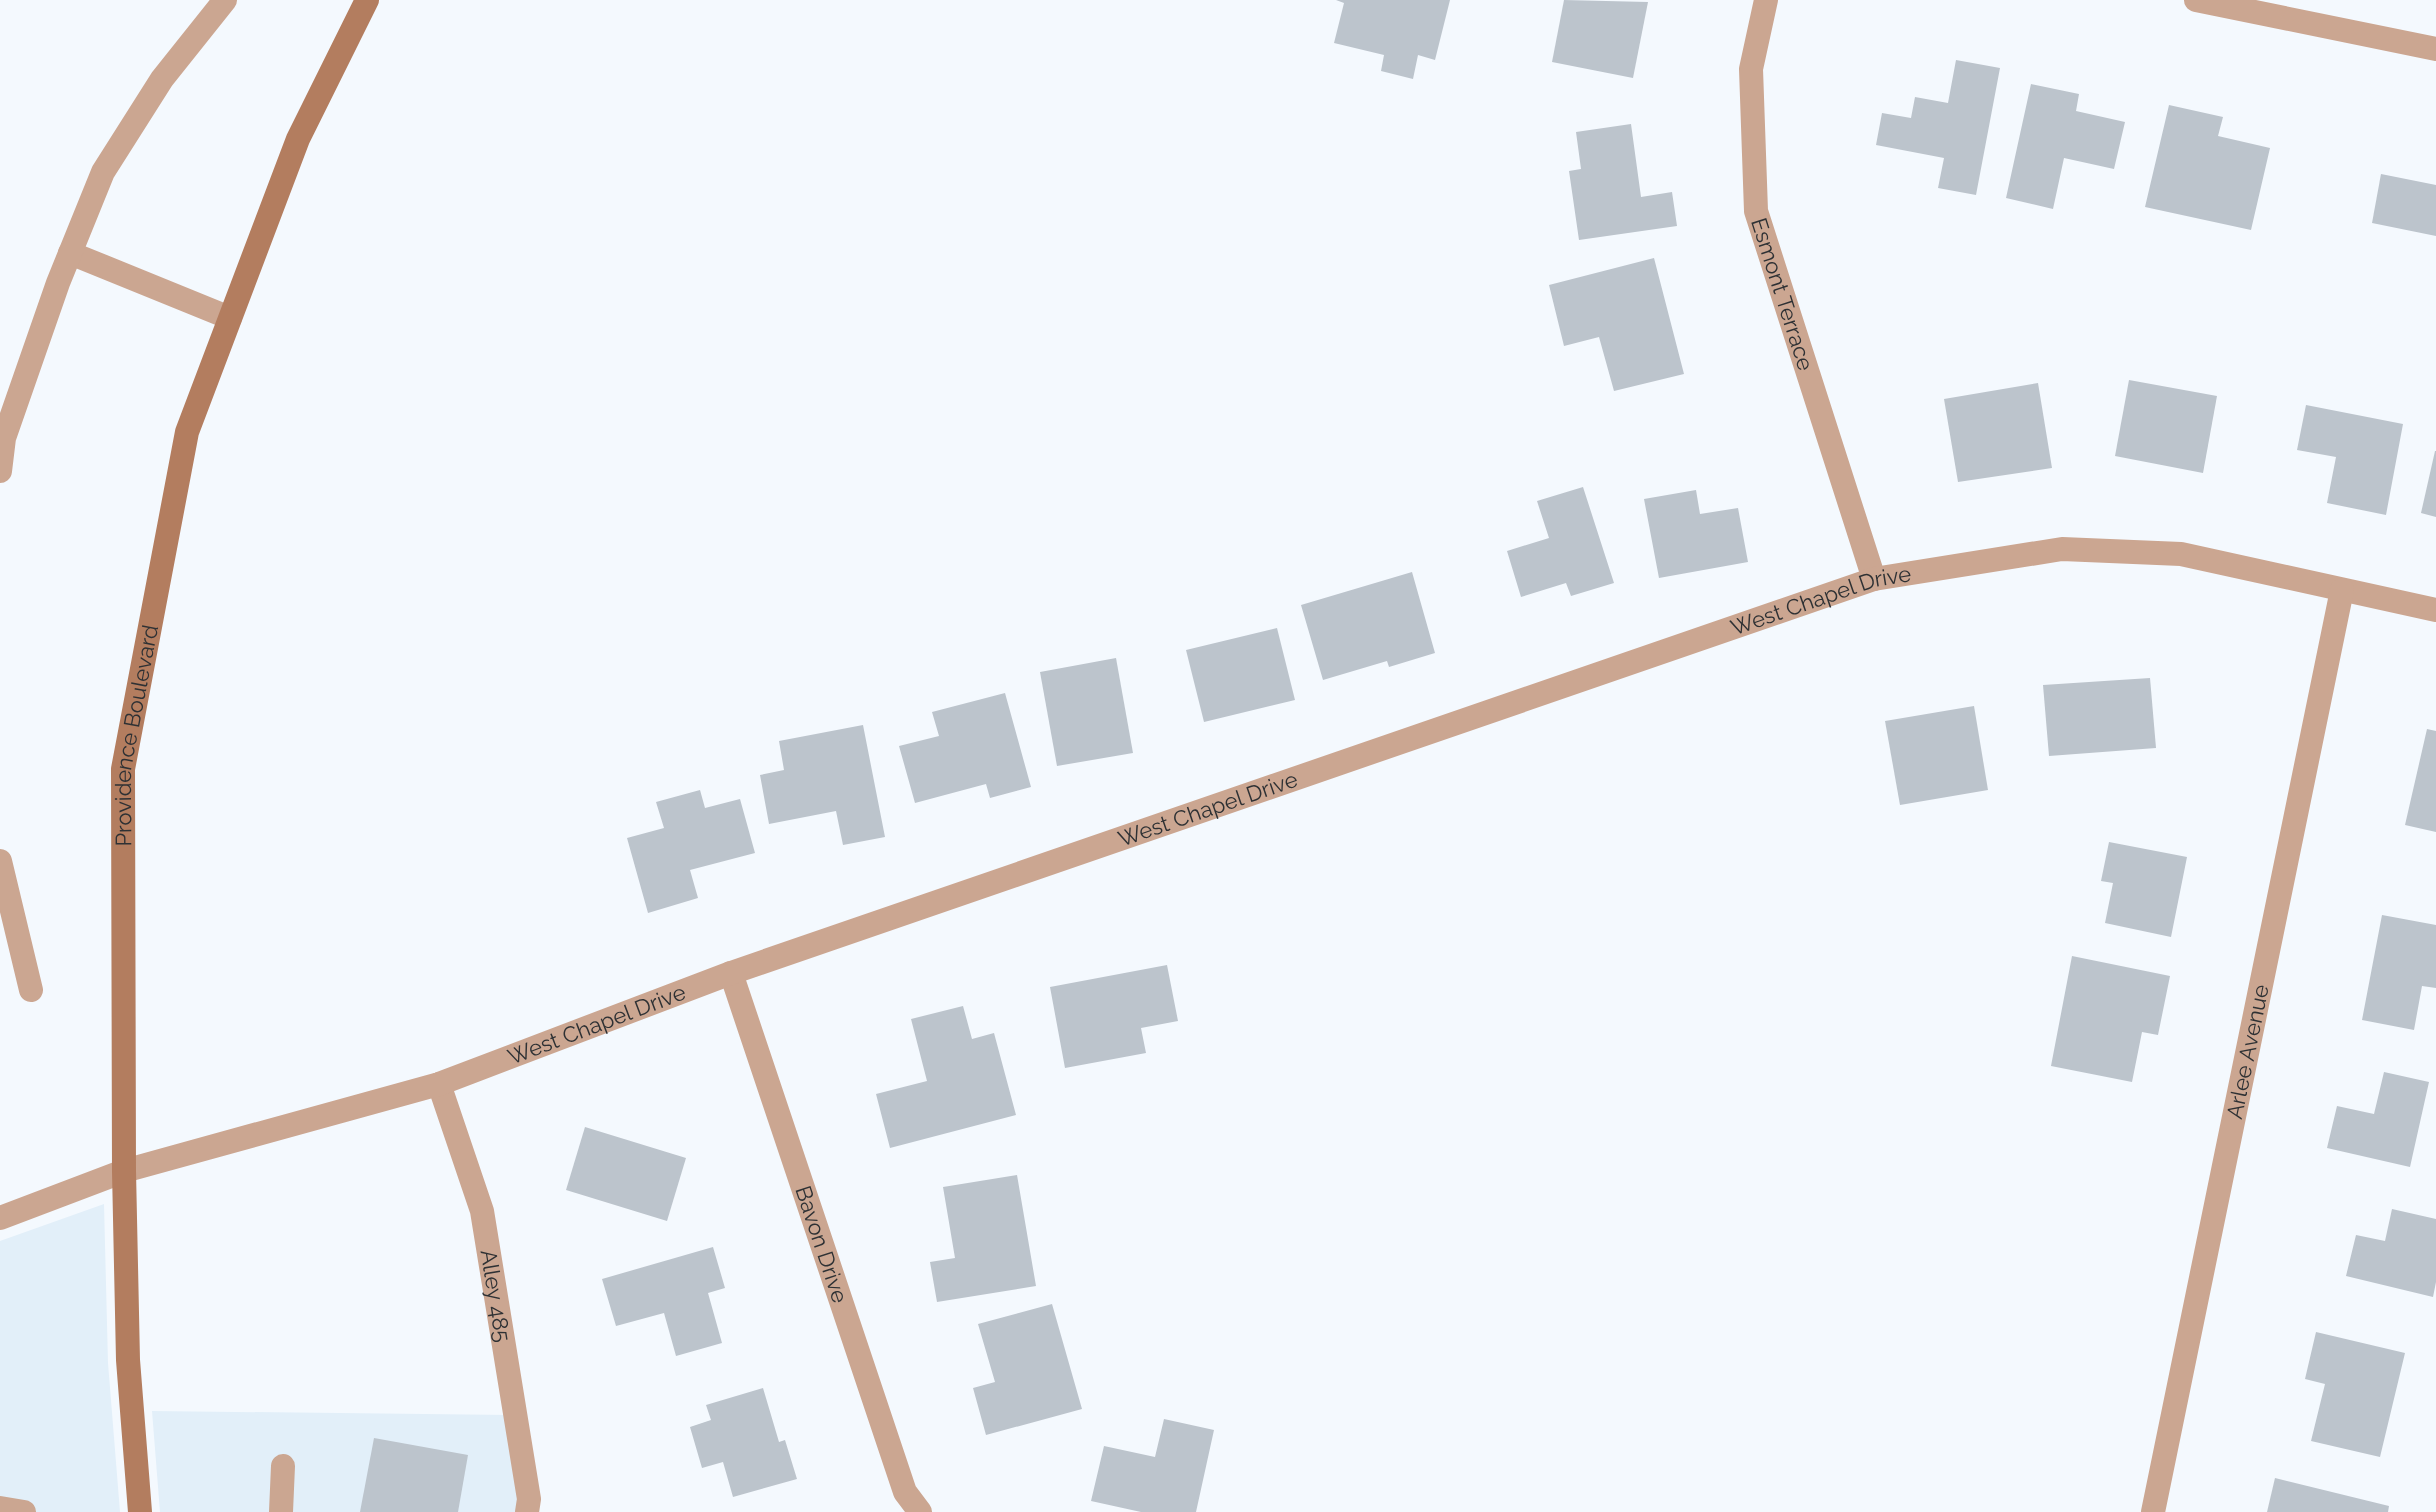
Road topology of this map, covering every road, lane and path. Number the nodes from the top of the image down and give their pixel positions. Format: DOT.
graph roads {
  1 [pos="225,0"];
  2 [pos="367,0"];
  3 [pos="1766,0"];
  4 [pos="2196,0"];
  5 [pos="2436,49"];
  6 [pos="70,253"];
  7 [pos="230,318"];
  8 [pos="0,471"];
  9 [pos="1874,579"];
  10 [pos="2342,590"];
  11 [pos="2436,610"];
  12 [pos="0,861"];
  13 [pos="731,973"];
  14 [pos="31,990"];
  15 [pos="439,1084"];
  16 [pos="124,1171"];
  17 [pos="0,1218"];
  18 [pos="283,1466"];
  19 [pos="0,1508"];
  20 [pos="24,1512"];
  21 [pos="140,1512"];
  22 [pos="281,1512"];
  23 [pos="527,1512"];
  24 [pos="920,1512"];
  25 [pos="2153,1512"];
  1 -- 6 [label="street"];
  2 -- 7 [label="main road, Providence Boulevard"];
  3 -- 9 [label="street, Esmont Terrace"];
  4 -- 5 [label="street"];
  6 -- 7 [label="street"];
  6 -- 8 [label="street"];
  7 -- 16 [label="main road, Providence Boulevard"];
  9 -- 10 [label="street, West Chapel Drive"];
  9 -- 13 [label="street, West Chapel Drive"];
  10 -- 11 [label="street, West Chapel Drive"];
  10 -- 25 [label="street, Arlee Avenue"];
  12 -- 14 [label="street"];
  13 -- 15 [label="street, West Chapel Drive"];
  13 -- 24 [label="street, Bavon Drive"];
  15 -- 16 [label="street, West Chapel Drive"];
  15 -- 23 [label="street, Alley 485"];
  16 -- 17 [label="street, West Chapel Drive"];
  16 -- 21 [label="main road, Providence Boulevard"];
  18 -- 22 [label="street"];
  19 -- 20 [label="street"];
}
